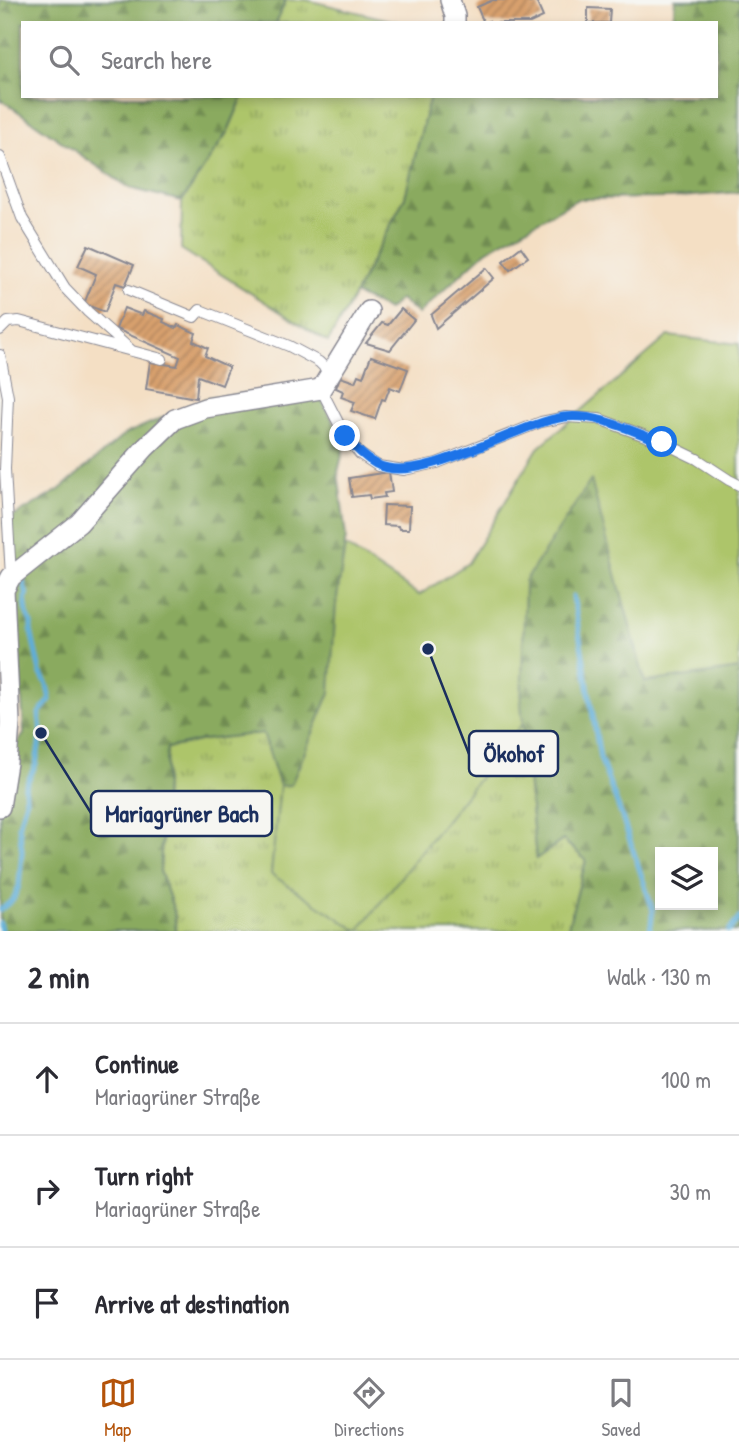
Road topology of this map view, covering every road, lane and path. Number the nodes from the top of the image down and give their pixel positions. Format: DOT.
graph roads {
  1 [pos="450,0"];
  2 [pos="455,21"];
  3 [pos="0,157"];
  4 [pos="129,290"];
  5 [pos="369,311"];
  6 [pos="0,330"];
  7 [pos="132,351"];
  8 [pos="0,355"];
  9 [pos="162,359"];
  10 [pos="326,382"];
  11 [pos="739,485"];
  12 [pos="11,577"];
  13 [pos="5,719"];
  14 [pos="0,807"];
  1 -- 2 [label="street"];
  3 -- 7 [label="lane"];
  4 -- 10 [label="lane"];
  5 -- 10 [label="street"];
  6 -- 7 [label="lane"];
  7 -- 9 [label="lane"];
  8 -- 12 [label="lane"];
  10 -- 11 [label="lane"];
  10 -- 12 [label="street"];
  12 -- 13 [label="street"];
  13 -- 14 [label="street"];
}
